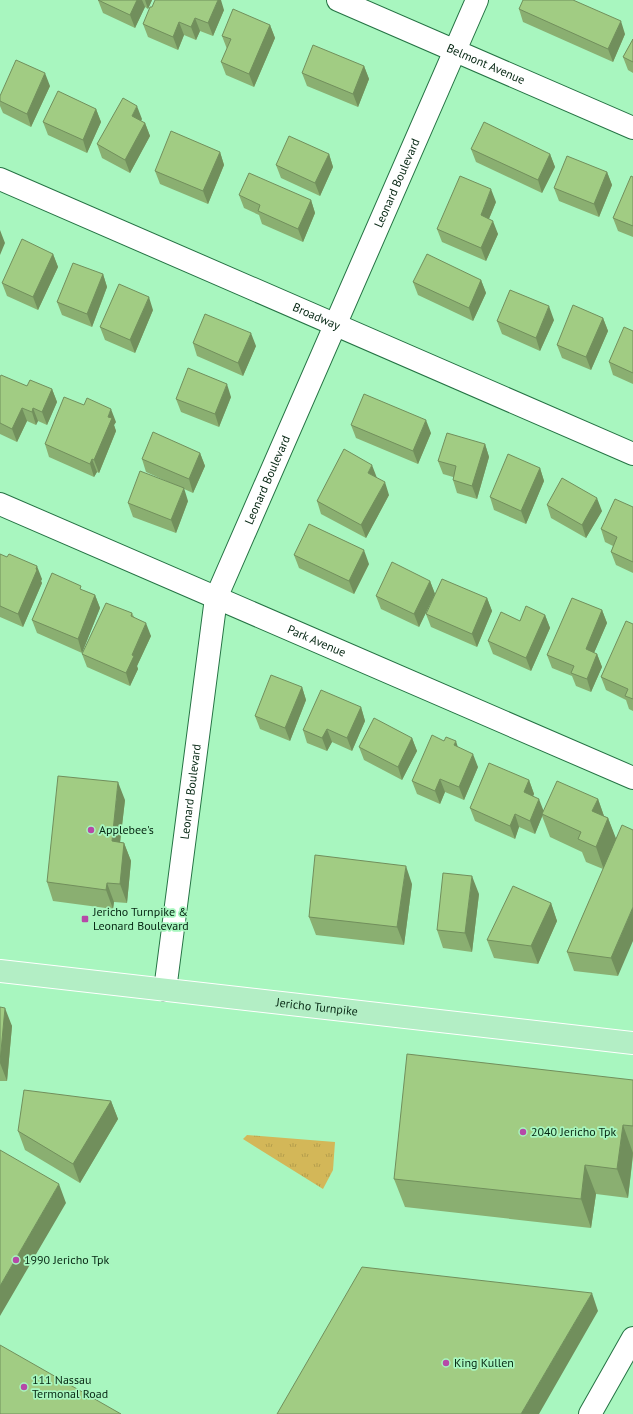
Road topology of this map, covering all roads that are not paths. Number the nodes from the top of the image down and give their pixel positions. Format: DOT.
graph roads {
  1 [pos="338,0"];
  2 [pos="477,0"];
  3 [pos="455,51"];
  4 [pos="633,128"];
  5 [pos="0,179"];
  6 [pos="336,325"];
  7 [pos="633,454"];
  8 [pos="0,504"];
  9 [pos="216,598"];
  10 [pos="633,778"];
  11 [pos="0,971"];
  12 [pos="165,990"];
  13 [pos="633,1043"];
  14 [pos="633,1338"];
  15 [pos="590,1414"];
  1 -- 3 [label="street, Belmont Avenue"];
  2 -- 3 [label="street, Leonard Boulevard"];
  3 -- 4 [label="street, Belmont Avenue"];
  3 -- 6 [label="street, Leonard Boulevard"];
  5 -- 6 [label="street, Broadway"];
  6 -- 7 [label="street, Broadway"];
  6 -- 9 [label="street, Leonard Boulevard"];
  8 -- 9 [label="street, Park Avenue"];
  9 -- 10 [label="street, Park Avenue"];
  9 -- 12 [label="street, Leonard Boulevard"];
  11 -- 12 [label="main road, Jericho Turnpike"];
  12 -- 13 [label="main road, Jericho Turnpike"];
  14 -- 15 [label="street"];
}
